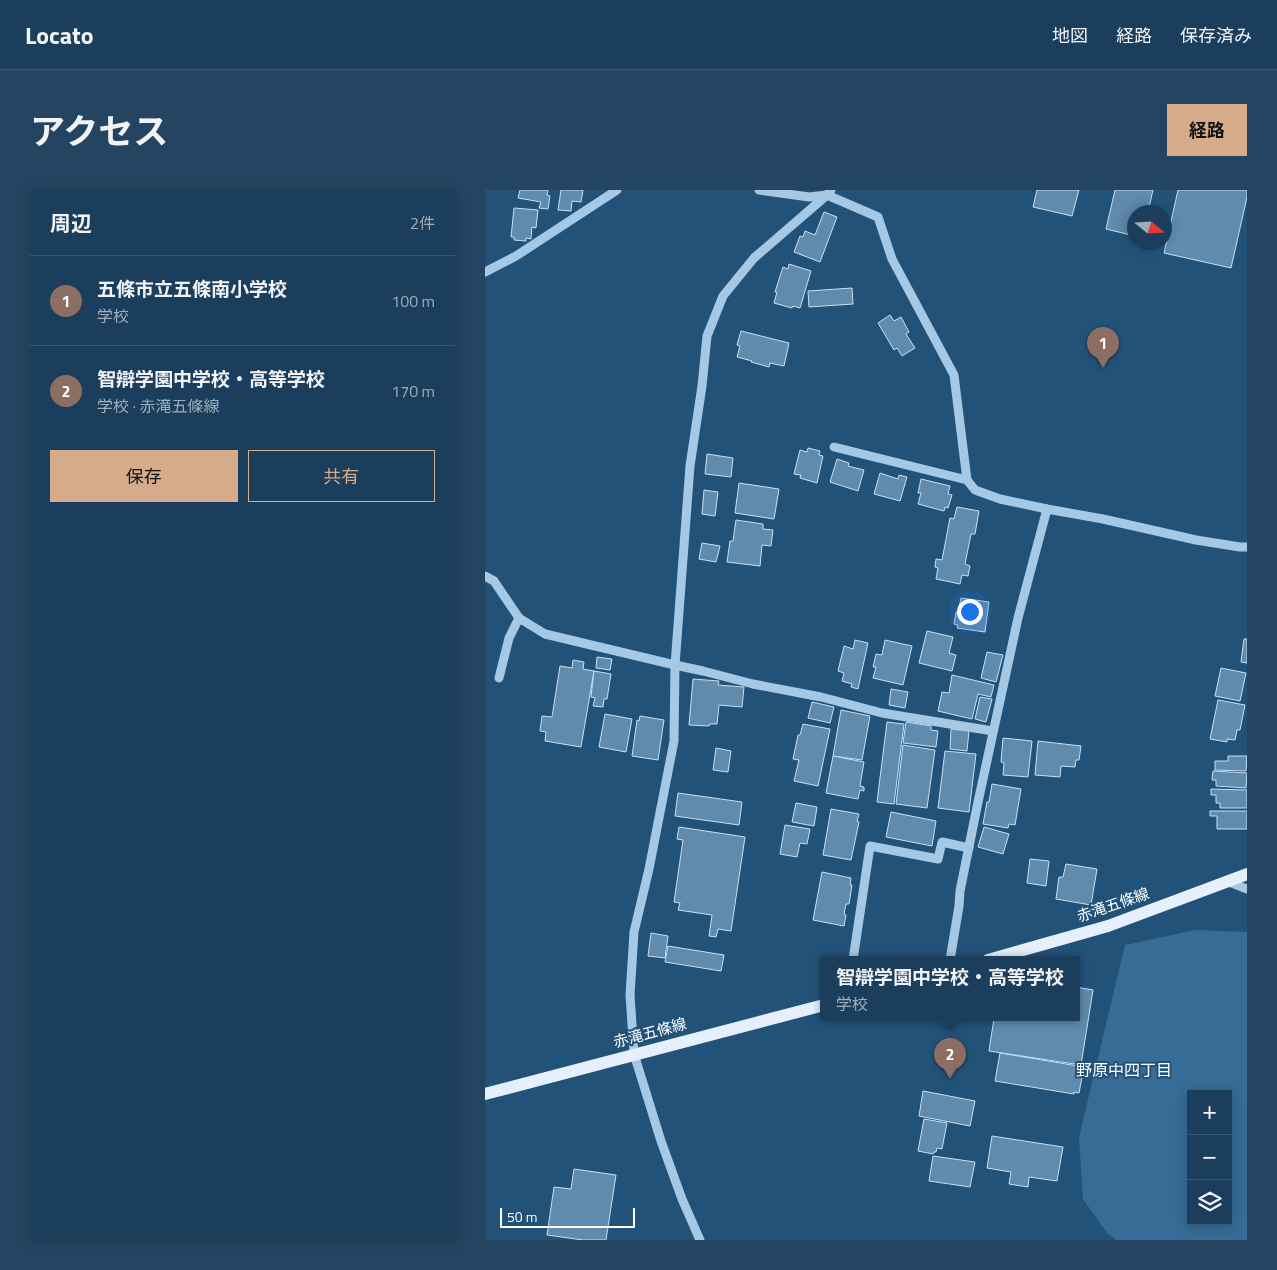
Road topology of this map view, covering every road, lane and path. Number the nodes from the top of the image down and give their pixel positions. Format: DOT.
graph roads {
  1 [pos="617,190"];
  2 [pos="759,190"];
  3 [pos="829,192"];
  4 [pos="485,272"];
  5 [pos="834,447"];
  6 [pos="967,480"];
  7 [pos="1047,509"];
  8 [pos="1247,546"];
  9 [pos="485,576"];
  10 [pos="519,618"];
  11 [pos="675,666"];
  12 [pos="499,678"];
  13 [pos="993,731"];
  14 [pos="969,848"];
  15 [pos="1247,874"];
  16 [pos="1227,881"];
  17 [pos="1247,889"];
  18 [pos="854,956"];
  19 [pos="951,956"];
  20 [pos="1002,956"];
  21 [pos="820,1006"];
  22 [pos="635,1054"];
  23 [pos="485,1094"];
  24 [pos="700,1240"];
  1 -- 4 [label="street"];
  2 -- 3 [label="street"];
  3 -- 6 [label="street"];
  3 -- 11 [label="street"];
  5 -- 6 [label="street"];
  6 -- 7 [label="street"];
  7 -- 8 [label="street"];
  7 -- 13 [label="street"];
  9 -- 10 [label="street"];
  10 -- 11 [label="street"];
  10 -- 12 [label="street"];
  11 -- 13 [label="street"];
  11 -- 22 [label="street"];
  13 -- 14 [label="street"];
  14 -- 18 [label="street"];
  14 -- 19 [label="street"];
  15 -- 16 [label="main road, 赤滝五條線"];
  16 -- 17 [label="street"];
  16 -- 20 [label="main road, 赤滝五條線"];
  21 -- 22 [label="main road, 赤滝五條線"];
  22 -- 23 [label="main road, 赤滝五條線"];
  22 -- 24 [label="street"];
}
